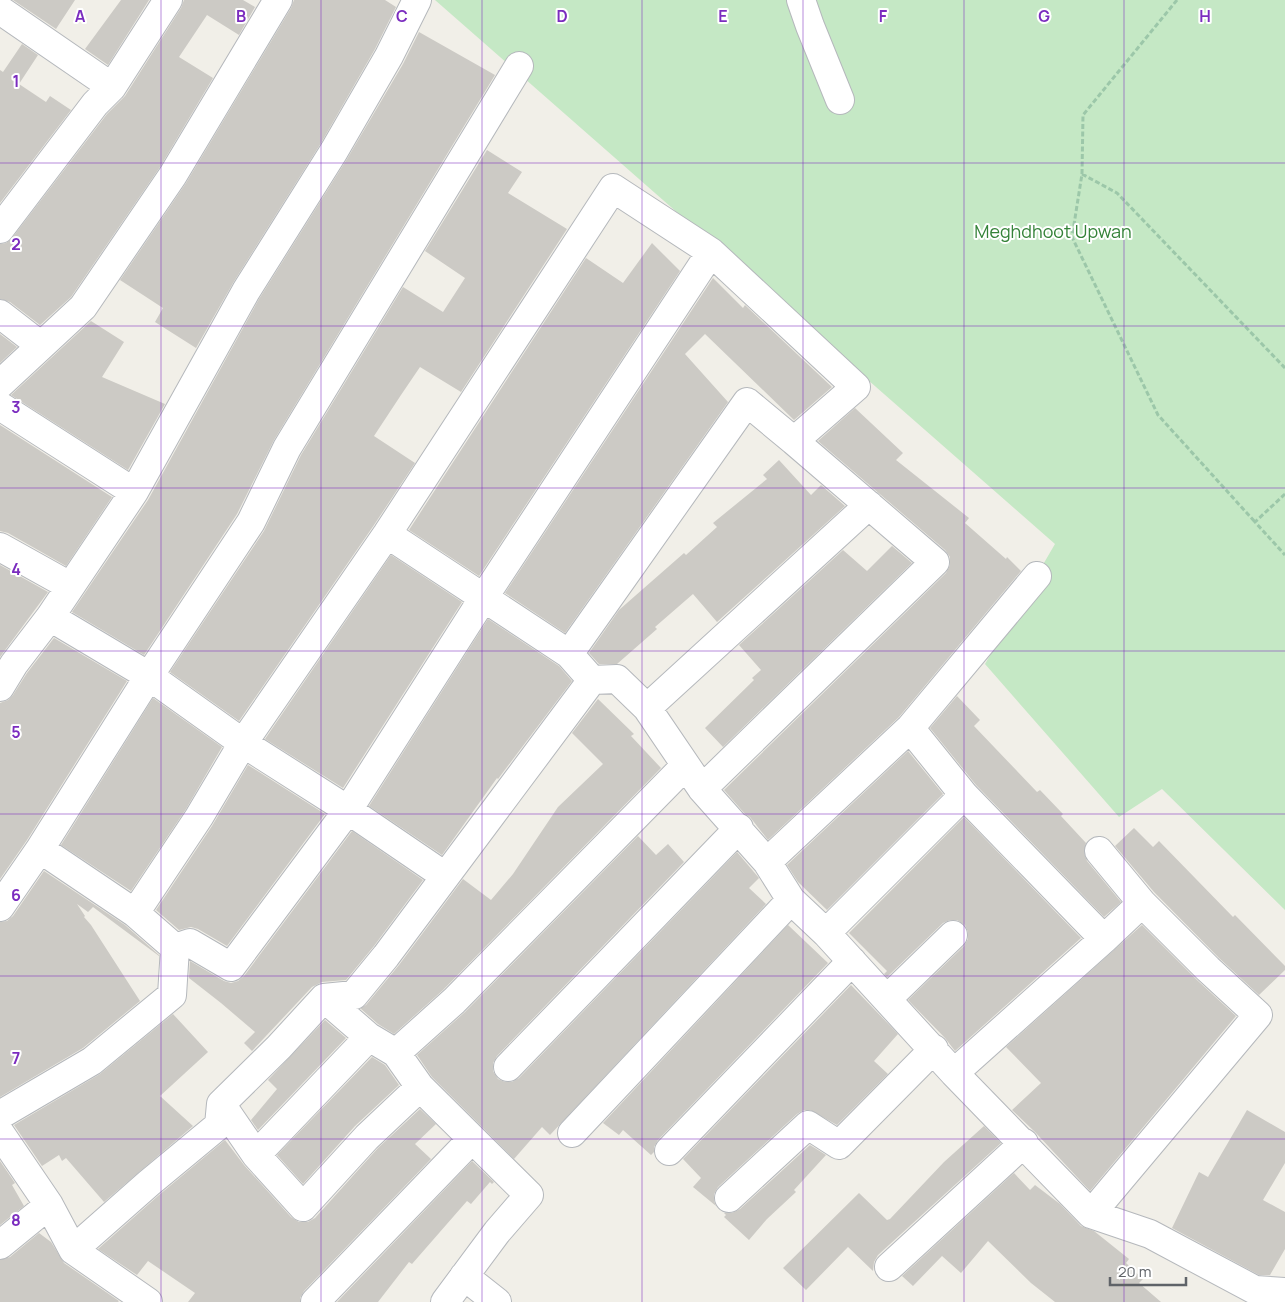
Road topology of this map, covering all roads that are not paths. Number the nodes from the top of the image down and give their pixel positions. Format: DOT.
graph roads {
  1 [pos="168,0"];
  2 [pos="278,0"];
  3 [pos="417,0"];
  4 [pos="801,0"];
  5 [pos="0,10"];
  6 [pos="519,66"];
  7 [pos="112,87"];
  8 [pos="840,100"];
  9 [pos="0,229"];
  10 [pos="711,252"];
  11 [pos="0,314"];
  12 [pos="40,345"];
  13 [pos="0,384"];
  14 [pos="0,406"];
  15 [pos="794,441"];
  16 [pos="134,492"];
  17 [pos="869,506"];
  18 [pos="387,534"];
  19 [pos="0,547"];
  20 [pos="1037,576"];
  21 [pos="70,586"];
  22 [pos="484,597"];
  23 [pos="50,617"];
  24 [pos="570,654"];
  25 [pos="5,669"];
  26 [pos="149,676"];
  27 [pos="592,680"];
  28 [pos="647,708"];
  29 [pos="910,728"];
  30 [pos="243,744"];
  31 [pos="685,766"];
  32 [pos="702,790"];
  33 [pos="964,795"];
  34 [pos="348,810"];
  35 [pos="739,828"];
  36 [pos="40,849"];
  37 [pos="1099,851"];
  38 [pos="767,862"];
  39 [pos="445,876"];
  40 [pos="791,900"];
  41 [pos="1142,903"];
  42 [pos="0,907"];
  43 [pos="135,913"];
  44 [pos="826,934"];
  45 [pos="953,935"];
  46 [pos="1104,939"];
  47 [pos="176,948"];
  48 [pos="852,961"];
  49 [pos="324,998"];
  50 [pos="887,999"];
  51 [pos="369,1037"];
  52 [pos="934,1049"];
  53 [pos="396,1053"];
  54 [pos="508,1067"];
  55 [pos="954,1072"];
  56 [pos="420,1087"];
  57 [pos="221,1104"];
  58 [pos="0,1115"];
  59 [pos="0,1133"];
  60 [pos="572,1133"];
  61 [pos="472,1139"];
  62 [pos="1024,1144"];
  63 [pos="669,1152"];
  64 [pos="256,1155"];
  65 [pos="728,1198"];
  66 [pos="49,1205"];
  67 [pos="1091,1214"];
  68 [pos="0,1245"];
  69 [pos="74,1250"];
  70 [pos="889,1267"];
  71 [pos="464,1276"];
  72 [pos="1285,1292"];
  73 [pos="148,1302"];
  74 [pos="315,1302"];
  75 [pos="444,1302"];
  76 [pos="497,1302"];
  1 -- 7 [label="street"];
  2 -- 12 [label="street"];
  3 -- 16 [label="street"];
  4 -- 8 [label="street"];
  5 -- 7 [label="street"];
  6 -- 26 [label="street"];
  7 -- 9 [label="street"];
  10 -- 15 [label="street"];
  10 -- 18 [label="street"];
  10 -- 22 [label="street"];
  11 -- 12 [label="street"];
  12 -- 13 [label="street"];
  14 -- 16 [label="street"];
  15 -- 17 [label="street"];
  15 -- 24 [label="street"];
  16 -- 21 [label="street"];
  17 -- 28 [label="street"];
  17 -- 32 [label="street"];
  18 -- 22 [label="street"];
  18 -- 30 [label="street"];
  19 -- 21 [label="street"];
  20 -- 29 [label="street"];
  21 -- 23 [label="street"];
  22 -- 24 [label="street"];
  22 -- 34 [label="street"];
  23 -- 25 [label="street"];
  23 -- 26 [label="street"];
  24 -- 27 [label="street"];
  26 -- 30 [label="street"];
  26 -- 36 [label="street"];
  27 -- 28 [label="street"];
  27 -- 39 [label="street"];
  28 -- 31 [label="street"];
  29 -- 33 [label="street"];
  29 -- 38 [label="street"];
  30 -- 34 [label="street"];
  30 -- 43 [label="street"];
  31 -- 32 [label="street"];
  31 -- 53 [label="street"];
  32 -- 35 [label="street"];
  33 -- 44 [label="street"];
  33 -- 46 [label="street"];
  34 -- 39 [label="street"];
  34 -- 47 [label="street"];
  35 -- 38 [label="street"];
  35 -- 54 [label="street"];
  36 -- 42 [label="street"];
  36 -- 43 [label="street"];
  37 -- 41 [label="street"];
  38 -- 40 [label="street"];
  39 -- 49 [label="street"];
  40 -- 44 [label="street"];
  40 -- 60 [label="street"];
  41 -- 46 [label="street"];
  41 -- 67 [label="street"];
  43 -- 47 [label="street"];
  44 -- 48 [label="street"];
  45 -- 50 [label="street"];
  46 -- 55 [label="street"];
  47 -- 58 [label="street"];
  48 -- 50 [label="street"];
  48 -- 63 [label="street"];
  49 -- 51 [label="street"];
  49 -- 57 [label="street"];
  50 -- 52 [label="street"];
  51 -- 53 [label="street"];
  51 -- 64 [label="street"];
  52 -- 55 [label="street"];
  52 -- 65 [label="street"];
  53 -- 56 [label="street"];
  55 -- 62 [label="street"];
  56 -- 61 [label="street"];
  56 -- 64 [label="street"];
  57 -- 64 [label="street"];
  57 -- 69 [label="street"];
  59 -- 66 [label="street"];
  61 -- 71 [label="street"];
  61 -- 74 [label="street"];
  62 -- 67 [label="street"];
  62 -- 70 [label="street"];
  66 -- 68 [label="street"];
  66 -- 69 [label="street"];
  67 -- 72 [label="street"];
  69 -- 73 [label="street"];
  71 -- 75 [label="street"];
  71 -- 76 [label="street"];
}
